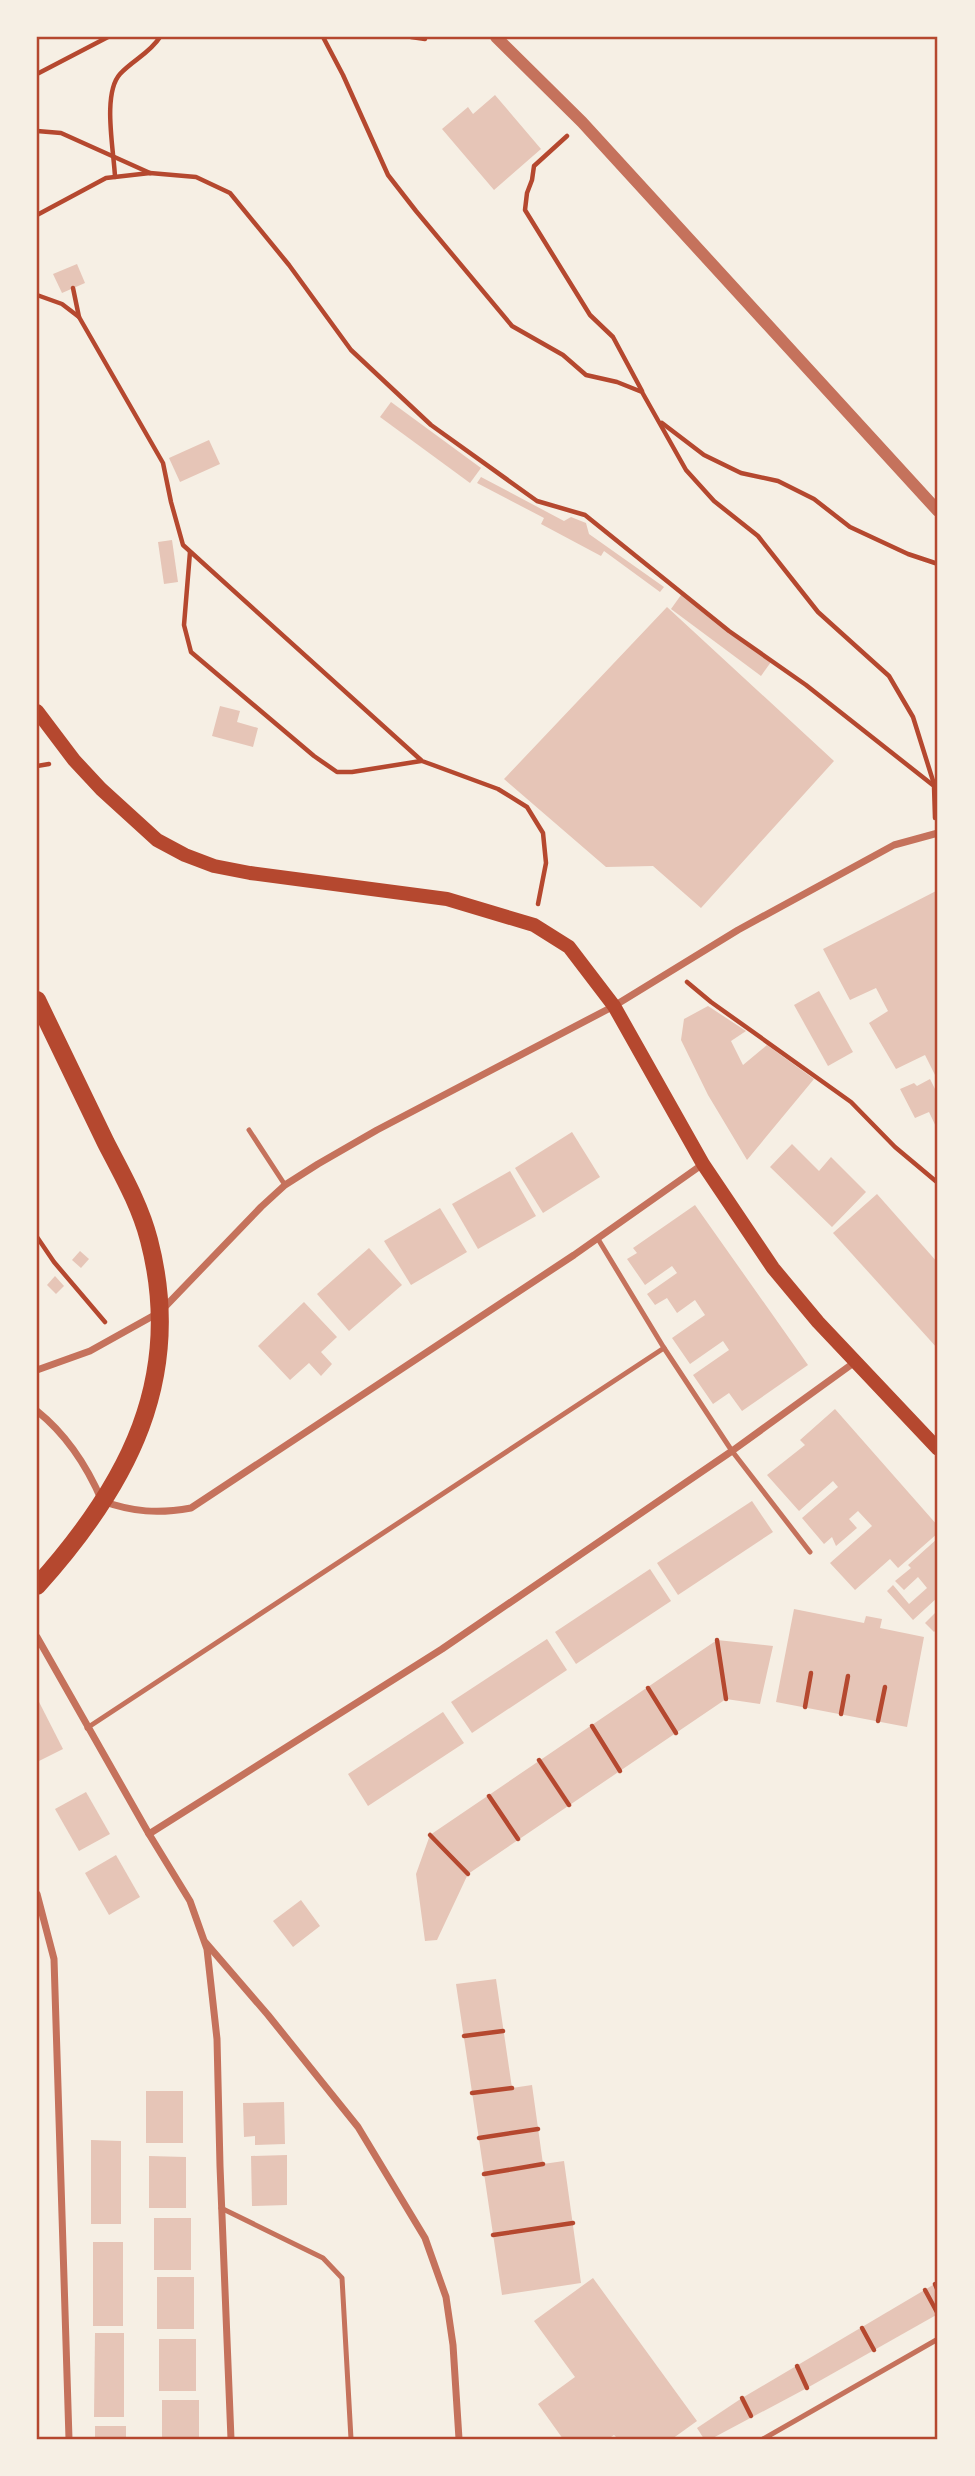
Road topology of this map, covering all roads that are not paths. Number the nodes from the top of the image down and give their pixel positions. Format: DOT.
graph roads {
  1 [pos="496,37"];
  2 [pos="938,511"];
  3 [pos="37,711"];
  4 [pos="937,833"];
  5 [pos="37,1000"];
  6 [pos="614,1006"];
  7 [pos="249,1130"];
  8 [pos="703,1164"];
  9 [pos="285,1185"];
  10 [pos="598,1239"];
  11 [pos="160,1312"];
  12 [pos="664,1348"];
  13 [pos="856,1362"];
  14 [pos="37,1370"];
  15 [pos="37,1411"];
  16 [pos="938,1448"];
  17 [pos="732,1451"];
  18 [pos="103,1501"];
  19 [pos="810,1552"];
  20 [pos="37,1586"];
  21 [pos="37,1637"];
  22 [pos="87,1728"];
  23 [pos="149,1834"];
  24 [pos="37,1894"];
  25 [pos="203,1939"];
  26 [pos="221,2208"];
  27 [pos="938,2339"];
  28 [pos="69,2439"];
  29 [pos="231,2439"];
  30 [pos="351,2439"];
  31 [pos="459,2439"];
  32 [pos="763,2439"];
  1 -- 2 [label="street"];
  3 -- 6 [label="main road"];
  4 -- 6 [label="street"];
  5 -- 11 [label="main road"];
  6 -- 8 [label="main road"];
  6 -- 9 [label="street"];
  7 -- 9 [label="lane"];
  8 -- 10 [label="street"];
  8 -- 13 [label="main road"];
  9 -- 11 [label="street"];
  10 -- 12 [label="lane"];
  10 -- 18 [label="street"];
  11 -- 14 [label="street"];
  11 -- 18 [label="main road"];
  12 -- 17 [label="lane"];
  12 -- 22 [label="lane"];
  13 -- 16 [label="main road"];
  13 -- 17 [label="street"];
  15 -- 18 [label="street"];
  17 -- 19 [label="lane"];
  17 -- 23 [label="street"];
  18 -- 20 [label="main road"];
  21 -- 22 [label="street"];
  22 -- 23 [label="street"];
  23 -- 25 [label="street"];
  24 -- 28 [label="street"];
  25 -- 26 [label="street"];
  25 -- 31 [label="street"];
  26 -- 29 [label="street"];
  26 -- 30 [label="lane"];
  27 -- 32 [label="lane"];
}
